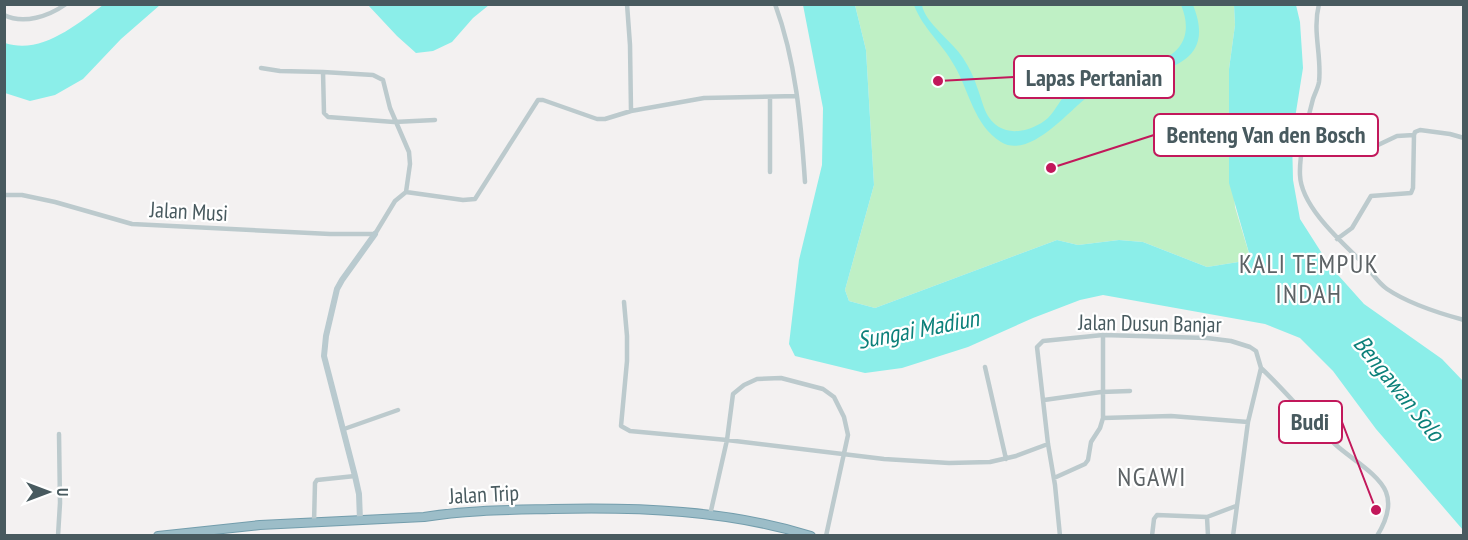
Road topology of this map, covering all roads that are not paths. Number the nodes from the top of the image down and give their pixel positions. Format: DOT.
graph roads {
  1 [pos="66,4"];
  2 [pos="627,4"];
  3 [pos="776,4"];
  4 [pos="1319,4"];
  5 [pos="4,15"];
  6 [pos="261,68"];
  7 [pos="323,72"];
  8 [pos="797,96"];
  9 [pos="770,97"];
  10 [pos="631,111"];
  11 [pos="435,120"];
  12 [pos="394,122"];
  13 [pos="1308,126"];
  14 [pos="1414,135"];
  15 [pos="1464,138"];
  16 [pos="770,172"];
  17 [pos="805,182"];
  18 [pos="406,192"];
  19 [pos="4,195"];
  20 [pos="375,234"];
  21 [pos="1337,239"];
  22 [pos="624,302"];
  23 [pos="1464,320"];
  24 [pos="1103,335"];
  25 [pos="985,367"];
  26 [pos="1261,368"];
  27 [pos="1130,391"];
  28 [pos="1101,392"];
  29 [pos="1044,400"];
  30 [pos="398,410"];
  31 [pos="1103,418"];
  32 [pos="1248,422"];
  33 [pos="344,429"];
  34 [pos="59,434"];
  35 [pos="727,440"];
  36 [pos="1048,444"];
  37 [pos="844,455"];
  38 [pos="1006,459"];
  39 [pos="355,476"];
  40 [pos="1054,478"];
  41 [pos="1236,506"];
  42 [pos="710,514"];
  43 [pos="1207,517"];
  44 [pos="360,520"];
  45 [pos="314,523"];
  46 [pos="58,536"];
  47 [pos="158,536"];
  48 [pos="811,536"];
  49 [pos="826,536"];
  50 [pos="1060,536"];
  51 [pos="1152,536"];
  52 [pos="1208,536"];
  53 [pos="1233,536"];
  54 [pos="1377,536"];
  1 -- 5 [label="street"];
  2 -- 10 [label="street"];
  3 -- 8 [label="street"];
  4 -- 13 [label="street"];
  6 -- 7 [label="street"];
  7 -- 12 [label="street"];
  7 -- 12 [label="street"];
  8 -- 9 [label="street"];
  8 -- 17 [label="street"];
  9 -- 10 [label="street"];
  9 -- 16 [label="street"];
  10 -- 18 [label="street"];
  11 -- 12 [label="street"];
  12 -- 18 [label="street"];
  13 -- 14 [label="street"];
  13 -- 21 [label="street"];
  14 -- 15 [label="street"];
  14 -- 21 [label="street"];
  18 -- 20 [label="street"];
  19 -- 20 [label="street, Jalan Musi"];
  20 -- 33 [label="main road"];
  21 -- 23 [label="street"];
  22 -- 35 [label="street"];
  24 -- 26 [label="street, Jalan Dusun Banjar"];
  24 -- 28 [label="street"];
  24 -- 29 [label="street, Jalan Dusun Banjar"];
  25 -- 38 [label="street"];
  26 -- 32 [label="street"];
  26 -- 54 [label="street, Jalan Dusun Banjar"];
  27 -- 28 [label="street"];
  28 -- 29 [label="street"];
  28 -- 31 [label="street"];
  29 -- 36 [label="street, Jalan Dusun Banjar"];
  30 -- 33 [label="street"];
  31 -- 32 [label="street"];
  31 -- 40 [label="street"];
  32 -- 41 [label="street"];
  33 -- 39 [label="main road"];
  34 -- 46 [label="street"];
  35 -- 37 [label="street"];
  35 -- 37 [label="street"];
  35 -- 42 [label="street"];
  36 -- 38 [label="street"];
  36 -- 40 [label="street, Jalan Dusun Banjar"];
  37 -- 38 [label="street"];
  37 -- 49 [label="street"];
  39 -- 44 [label="main road"];
  39 -- 45 [label="street"];
  40 -- 50 [label="street, Jalan Dusun Banjar"];
  41 -- 43 [label="street"];
  41 -- 53 [label="street"];
  42 -- 44 [label="highway, Jalan Trip"];
  42 -- 48 [label="highway, Jalan Trip"];
  43 -- 51 [label="street"];
  43 -- 52 [label="street"];
  44 -- 45 [label="highway, Jalan Trip"];
  45 -- 47 [label="highway, Jalan Trip"];
}
